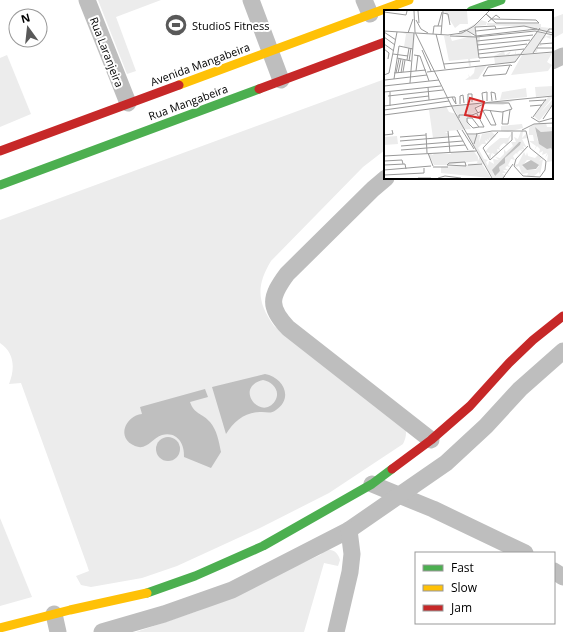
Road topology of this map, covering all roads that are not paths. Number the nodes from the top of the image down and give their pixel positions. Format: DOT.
graph roads {
  1 [pos="87,0"];
  2 [pos="251,0"];
  3 [pos="409,0"];
  4 [pos="501,0"];
  5 [pos="367,7"];
  6 [pos="474,10"];
  7 [pos="384,42"];
  8 [pos="271,51"];
  9 [pos="563,56"];
  10 [pos="553,61"];
  11 [pos="281,80"];
  12 [pos="128,104"];
  13 [pos="0,151"];
  14 [pos="385,179"];
  15 [pos="0,185"];
  16 [pos="563,316"];
  17 [pos="563,351"];
  18 [pos="431,440"];
  19 [pos="372,484"];
  20 [pos="400,496"];
  21 [pos="349,530"];
  22 [pos="523,552"];
  23 [pos="54,614"];
  24 [pos="0,628"];
  25 [pos="58,632"];
  26 [pos="102,632"];
  27 [pos="336,632"];
  1 -- 12 [label="street, Rua Laranjeira"];
  2 -- 8 [label="street"];
  3 -- 5 [label="street, Avenida Mangabeira"];
  4 -- 6 [label="street"];
  5 -- 8 [label="street, Avenida Mangabeira"];
  7 -- 11 [label="street, Rua Mangabeira"];
  8 -- 11 [label="street"];
  8 -- 12 [label="street, Avenida Mangabeira"];
  9 -- 10 [label="street"];
  11 -- 15 [label="street, Rua Mangabeira"];
  12 -- 13 [label="street, Avenida Mangabeira"];
  14 -- 18 [label="street"];
  16 -- 18 [label="street"];
  17 -- 20 [label="street"];
  18 -- 19 [label="street"];
  19 -- 20 [label="street"];
  19 -- 23 [label="street"];
  20 -- 21 [label="street"];
  20 -- 22 [label="street"];
  21 -- 26 [label="street"];
  21 -- 27 [label="street"];
  23 -- 24 [label="street"];
  23 -- 25 [label="street"];
}
